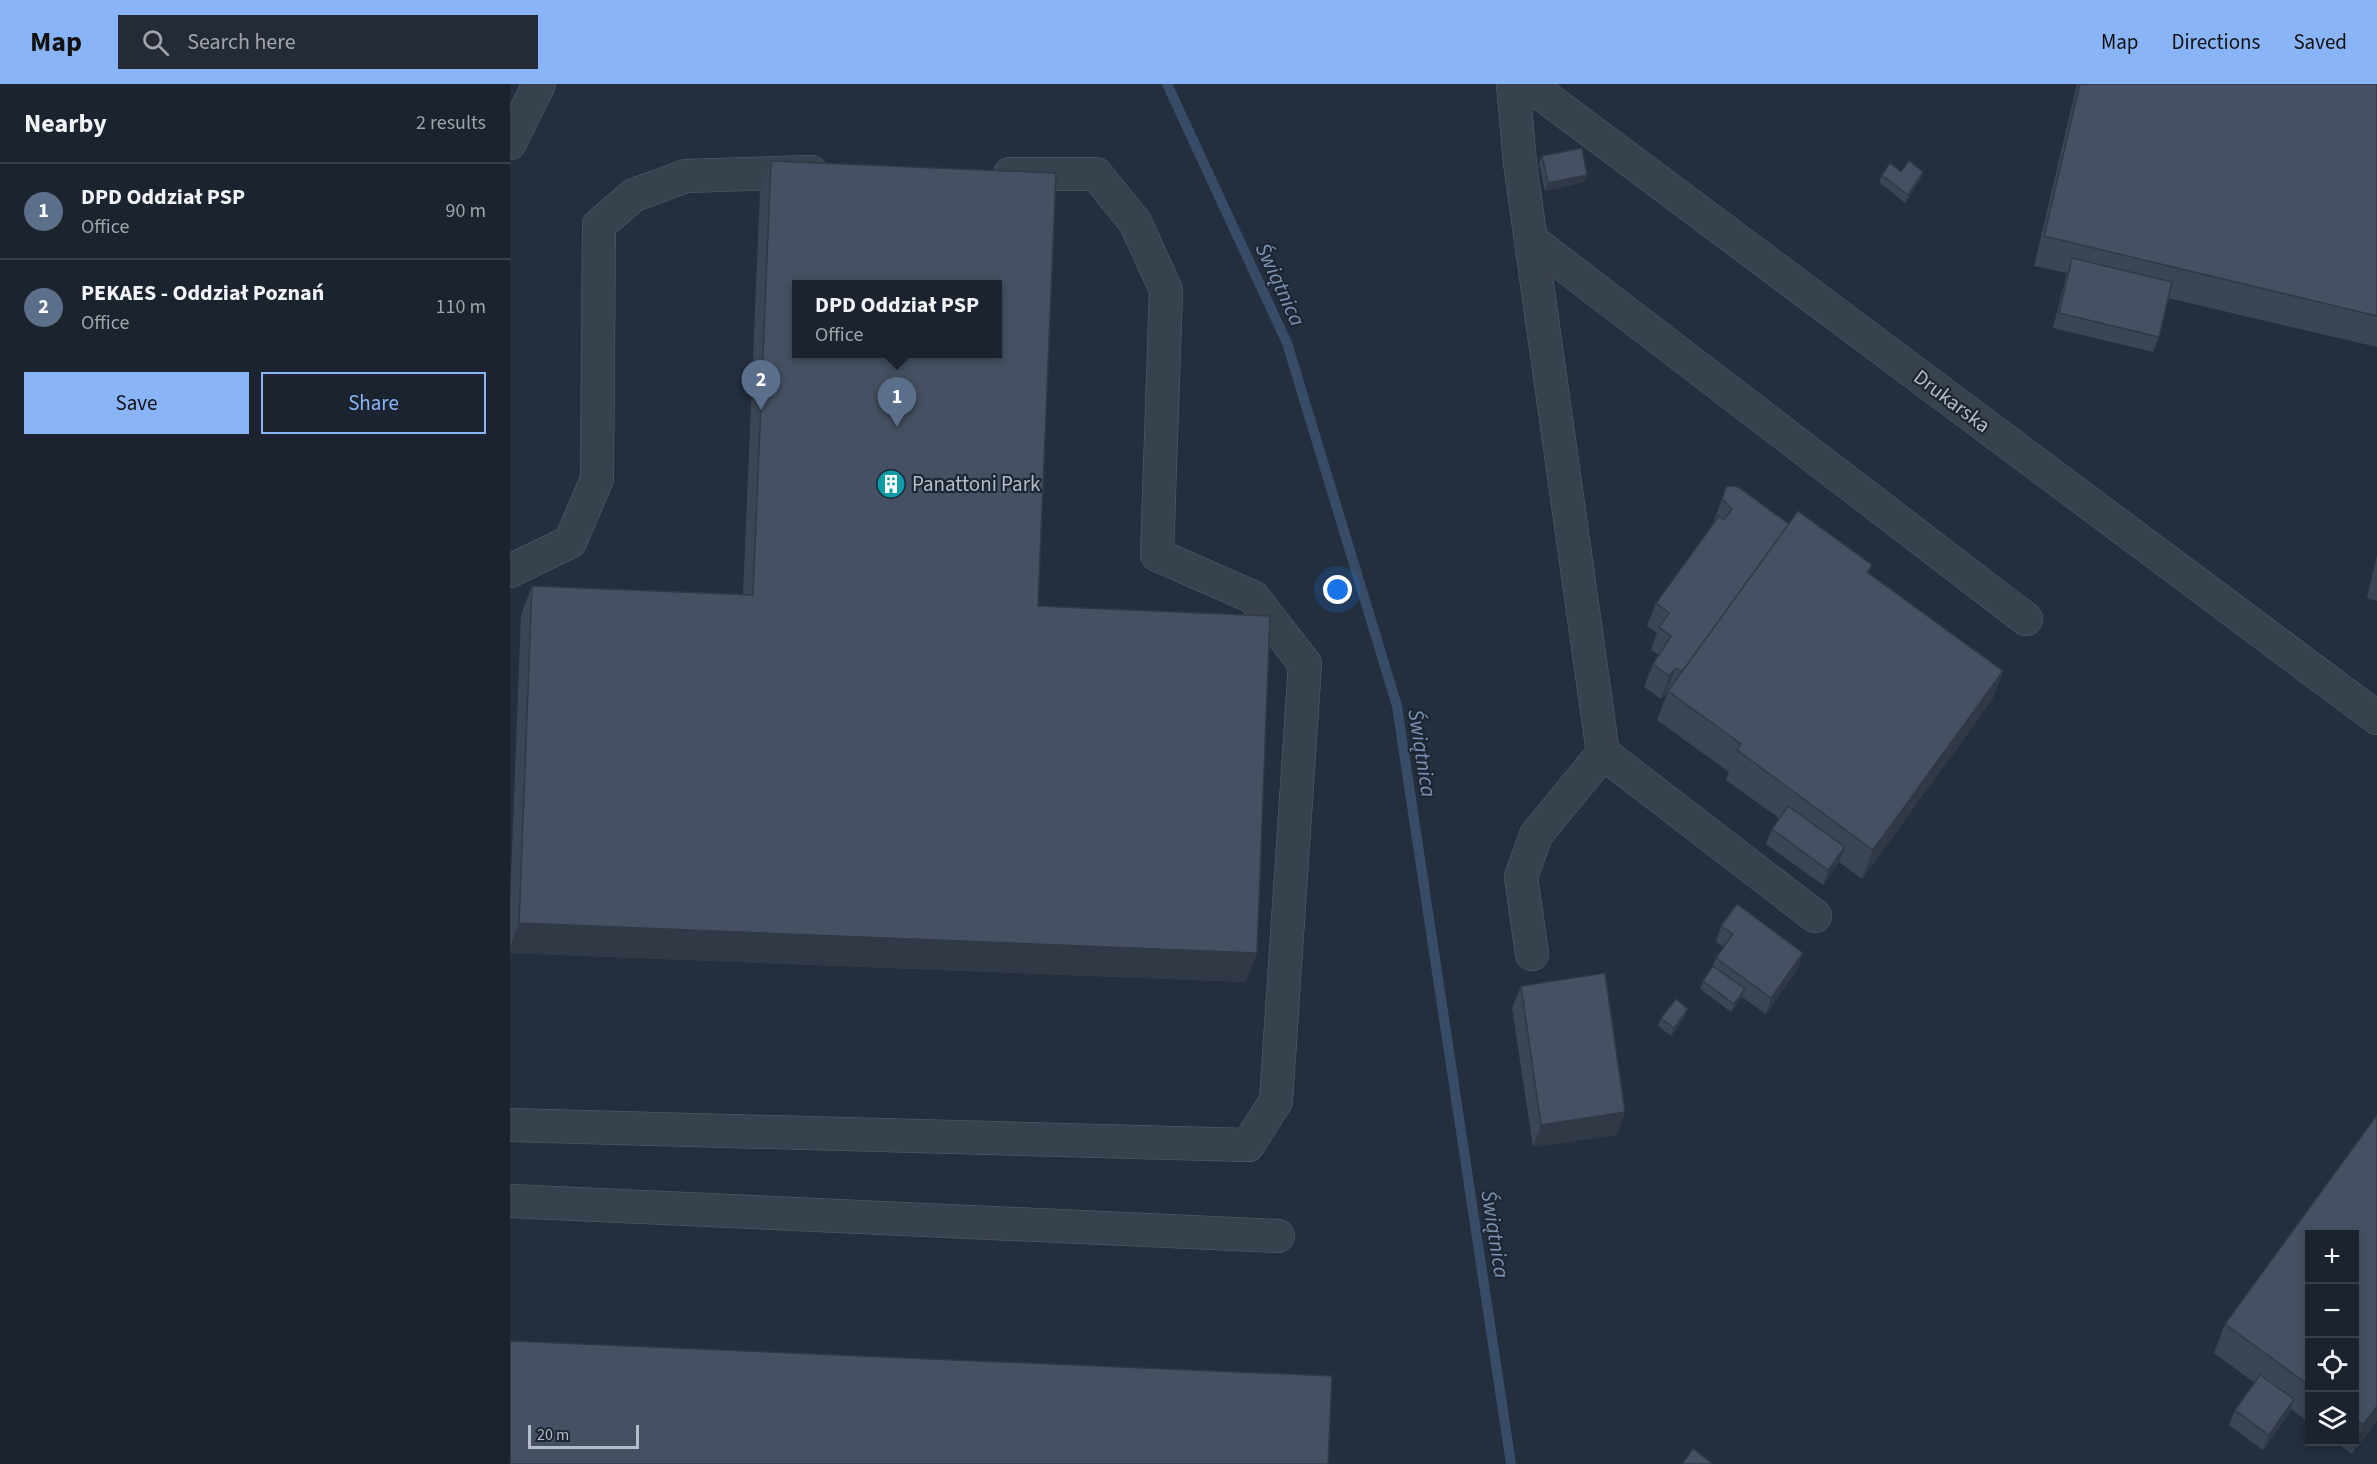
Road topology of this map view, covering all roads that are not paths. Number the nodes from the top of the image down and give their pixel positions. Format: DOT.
graph roads {
  1 [pos="539,84"];
  2 [pos="1513,84"];
  3 [pos="1528,84"];
  4 [pos="510,143"];
  5 [pos="842,172"];
  6 [pos="981,173"];
  7 [pos="1531,240"];
  8 [pos="510,571"];
  9 [pos="2026,619"];
  10 [pos="2377,718"];
  11 [pos="1603,753"];
  12 [pos="1815,916"];
  13 [pos="1532,954"];
  14 [pos="510,1125"];
  15 [pos="510,1201"];
  16 [pos="1278,1236"];
  1 -- 4 [label="street"];
  2 -- 7 [label="street"];
  3 -- 10 [label="street, Drukarska"];
  5 -- 8 [label="street"];
  6 -- 14 [label="street"];
  7 -- 9 [label="street"];
  7 -- 11 [label="street"];
  11 -- 12 [label="street"];
  11 -- 13 [label="street"];
  15 -- 16 [label="street"];
}
